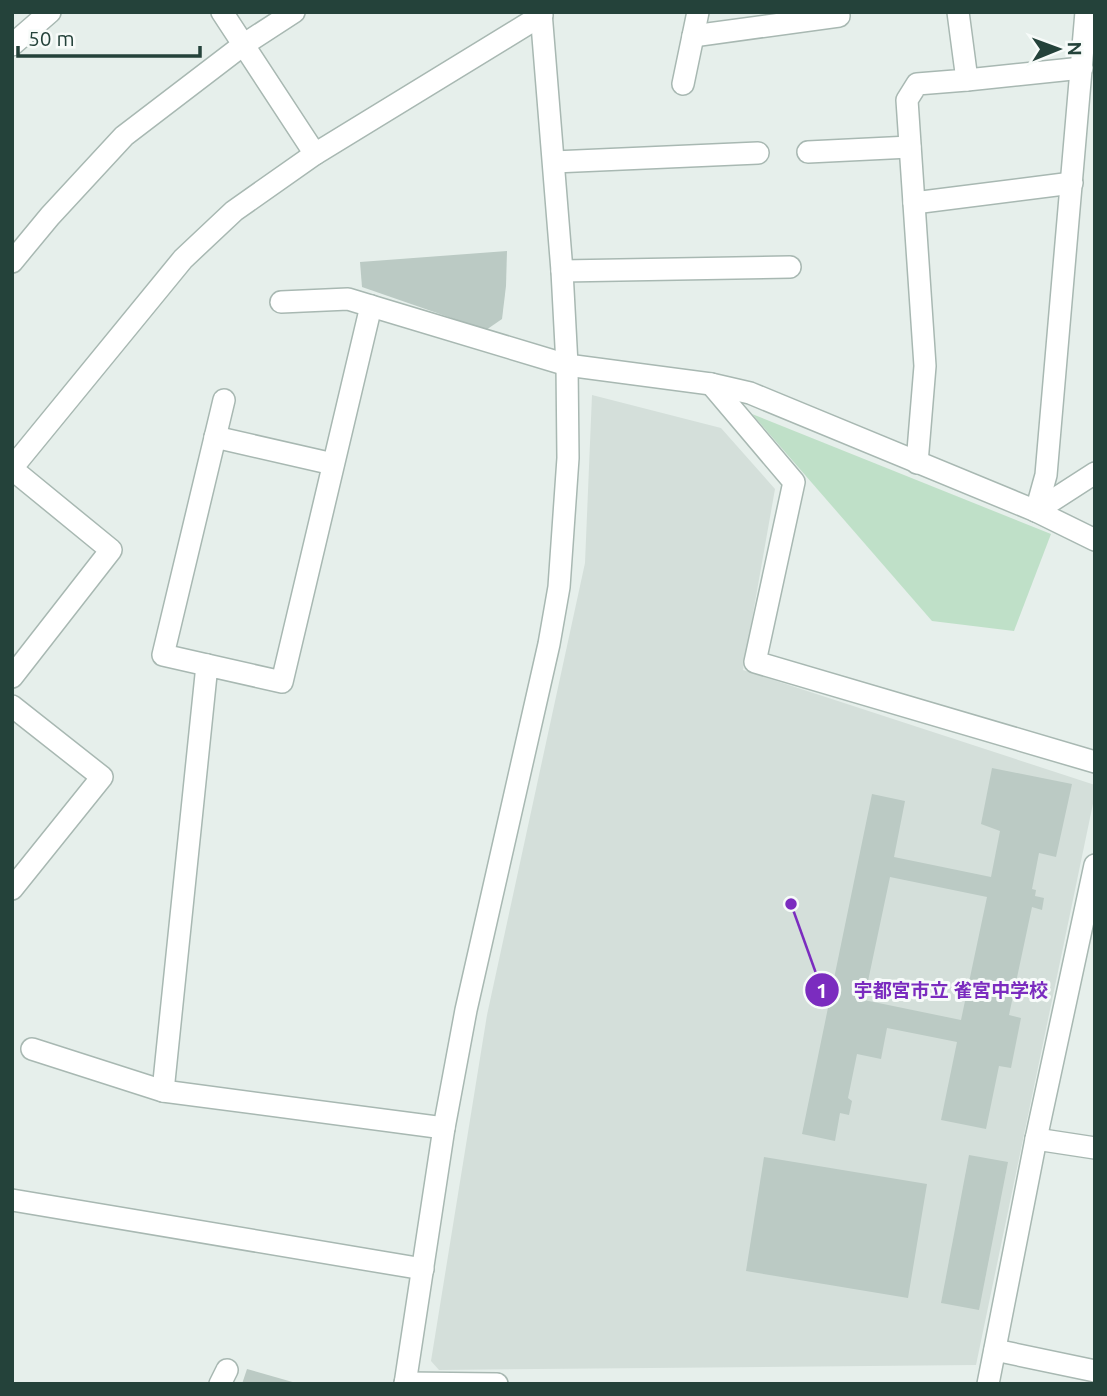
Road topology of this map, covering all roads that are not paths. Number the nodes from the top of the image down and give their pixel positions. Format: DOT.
graph roads {
  1 [pos="50,12"];
  2 [pos="222,12"];
  3 [pos="294,12"];
  4 [pos="698,12"];
  5 [pos="838,12"];
  6 [pos="958,12"];
  7 [pos="1086,12"];
  8 [pos="541,13"];
  9 [pos="17,32"];
  10 [pos="693,36"];
  11 [pos="243,45"];
  12 [pos="1082,68"];
  13 [pos="967,80"];
  14 [pos="683,84"];
  15 [pos="910,147"];
  16 [pos="808,152"];
  17 [pos="758,153"];
  18 [pos="315,154"];
  19 [pos="554,162"];
  20 [pos="1072,183"];
  21 [pos="914,203"];
  22 [pos="12,262"];
  23 [pos="790,267"];
  24 [pos="562,271"];
  25 [pos="281,302"];
  26 [pos="372,306"];
  27 [pos="567,365"];
  28 [pos="711,384"];
  29 [pos="224,400"];
  30 [pos="215,437"];
  31 [pos="917,463"];
  32 [pos="333,464"];
  33 [pos="12,469"];
  34 [pos="1095,473"];
  35 [pos="1037,511"];
  36 [pos="1095,540"];
  37 [pos="207,665"];
  38 [pos="12,677"];
  39 [pos="12,706"];
  40 [pos="1095,762"];
  41 [pos="1095,865"];
  42 [pos="12,889"];
  43 [pos="32,1049"];
  44 [pos="163,1091"];
  45 [pos="444,1128"];
  46 [pos="1036,1139"];
  47 [pos="1095,1148"];
  48 [pos="12,1200"];
  49 [pos="423,1269"];
  50 [pos="995,1350"];
  51 [pos="1095,1371"];
  52 [pos="405,1383"];
  53 [pos="497,1384"];
  54 [pos="988,1384"];
  1 -- 9 [label="street"];
  2 -- 11 [label="street"];
  3 -- 11 [label="street"];
  4 -- 10 [label="street"];
  5 -- 10 [label="street"];
  6 -- 13 [label="street"];
  7 -- 12 [label="street"];
  8 -- 18 [label="street"];
  8 -- 19 [label="street"];
  10 -- 14 [label="street"];
  11 -- 18 [label="street"];
  11 -- 22 [label="street"];
  12 -- 13 [label="street"];
  12 -- 20 [label="street"];
  13 -- 15 [label="street"];
  15 -- 16 [label="street"];
  15 -- 21 [label="street"];
  17 -- 19 [label="street"];
  18 -- 33 [label="street"];
  19 -- 24 [label="street"];
  20 -- 21 [label="street"];
  20 -- 35 [label="street"];
  21 -- 31 [label="street"];
  23 -- 24 [label="street"];
  24 -- 27 [label="street"];
  25 -- 26 [label="street"];
  26 -- 27 [label="street"];
  26 -- 32 [label="street"];
  27 -- 28 [label="street"];
  27 -- 45 [label="street"];
  28 -- 31 [label="street"];
  28 -- 40 [label="street"];
  29 -- 30 [label="street"];
  30 -- 32 [label="street"];
  30 -- 37 [label="street"];
  31 -- 35 [label="street"];
  32 -- 37 [label="street"];
  33 -- 38 [label="street"];
  34 -- 35 [label="street"];
  35 -- 36 [label="street"];
  37 -- 44 [label="street"];
  39 -- 42 [label="street"];
  41 -- 46 [label="street"];
  43 -- 44 [label="street"];
  44 -- 45 [label="street"];
  45 -- 49 [label="street"];
  46 -- 47 [label="street"];
  46 -- 50 [label="street"];
  48 -- 49 [label="street"];
  49 -- 52 [label="street"];
  50 -- 51 [label="street"];
  50 -- 54 [label="street"];
  52 -- 53 [label="street"];
}
